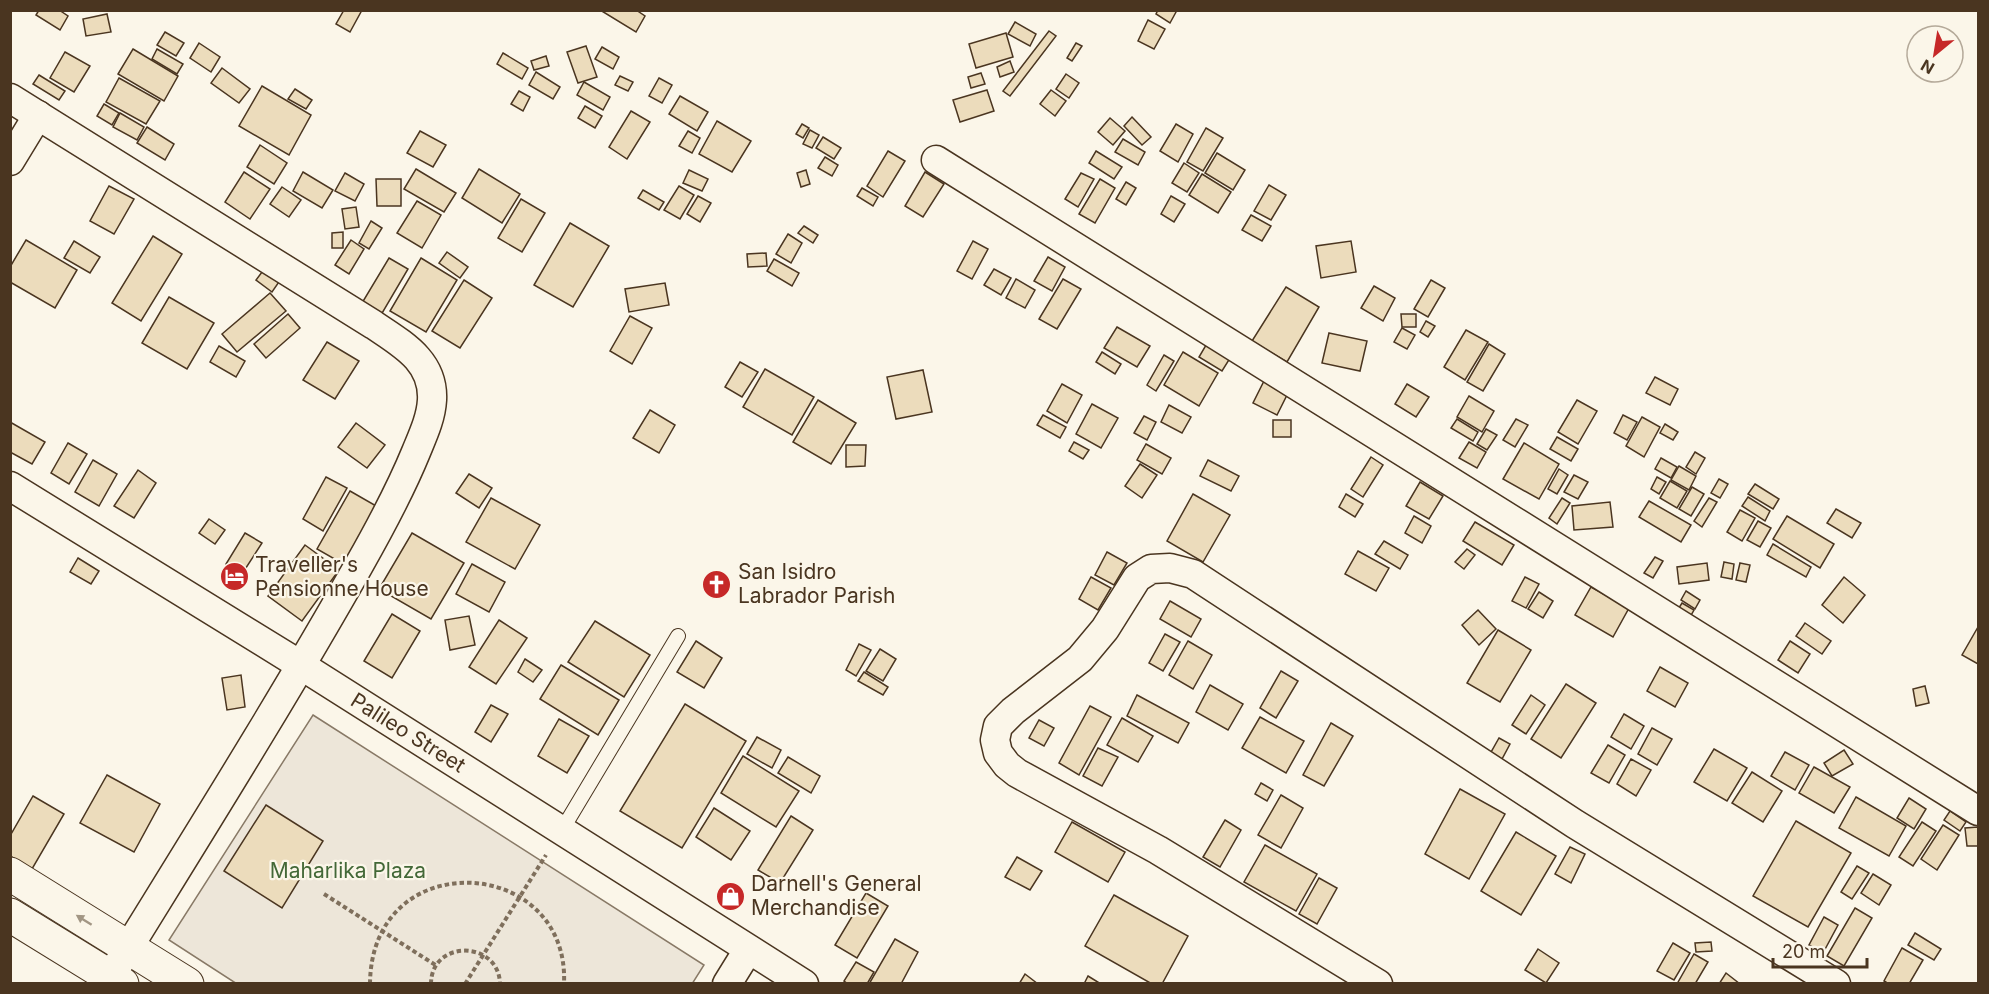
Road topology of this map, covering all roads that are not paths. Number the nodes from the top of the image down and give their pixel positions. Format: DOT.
graph roads {
  1 [pos="10,98"];
  2 [pos="38,115"];
  3 [pos="936,160"];
  4 [pos="10,161"];
  5 [pos="10,486"];
  6 [pos="678,636"];
  7 [pos="302,666"];
  8 [pos="1978,811"];
  9 [pos="562,830"];
  10 [pos="10,874"];
  11 [pos="10,915"];
  12 [pos="128,947"];
  13 [pos="748,950"];
  14 [pos="113,981"];
  15 [pos="187,984"];
  16 [pos="727,984"];
  17 [pos="804,984"];
  18 [pos="1378,984"];
  19 [pos="1836,984"];
  1 -- 2 [label="street"];
  2 -- 4 [label="street"];
  2 -- 7 [label="street"];
  3 -- 8 [label="street"];
  5 -- 7 [label="street, Palileo Street"];
  6 -- 9 [label="lane"];
  7 -- 9 [label="street, Palileo Street"];
  7 -- 12 [label="street"];
  9 -- 13 [label="street, Palileo Street"];
  12 -- 10 [label="main road, one-way"];
  11 -- 14 [label="main road"];
  12 -- 14 [label="street"];
  12 -- 15 [label="main road"];
  13 -- 16 [label="street"];
  13 -- 17 [label="street, Palileo Street"];
  18 -- 19 [label="street"];
}
